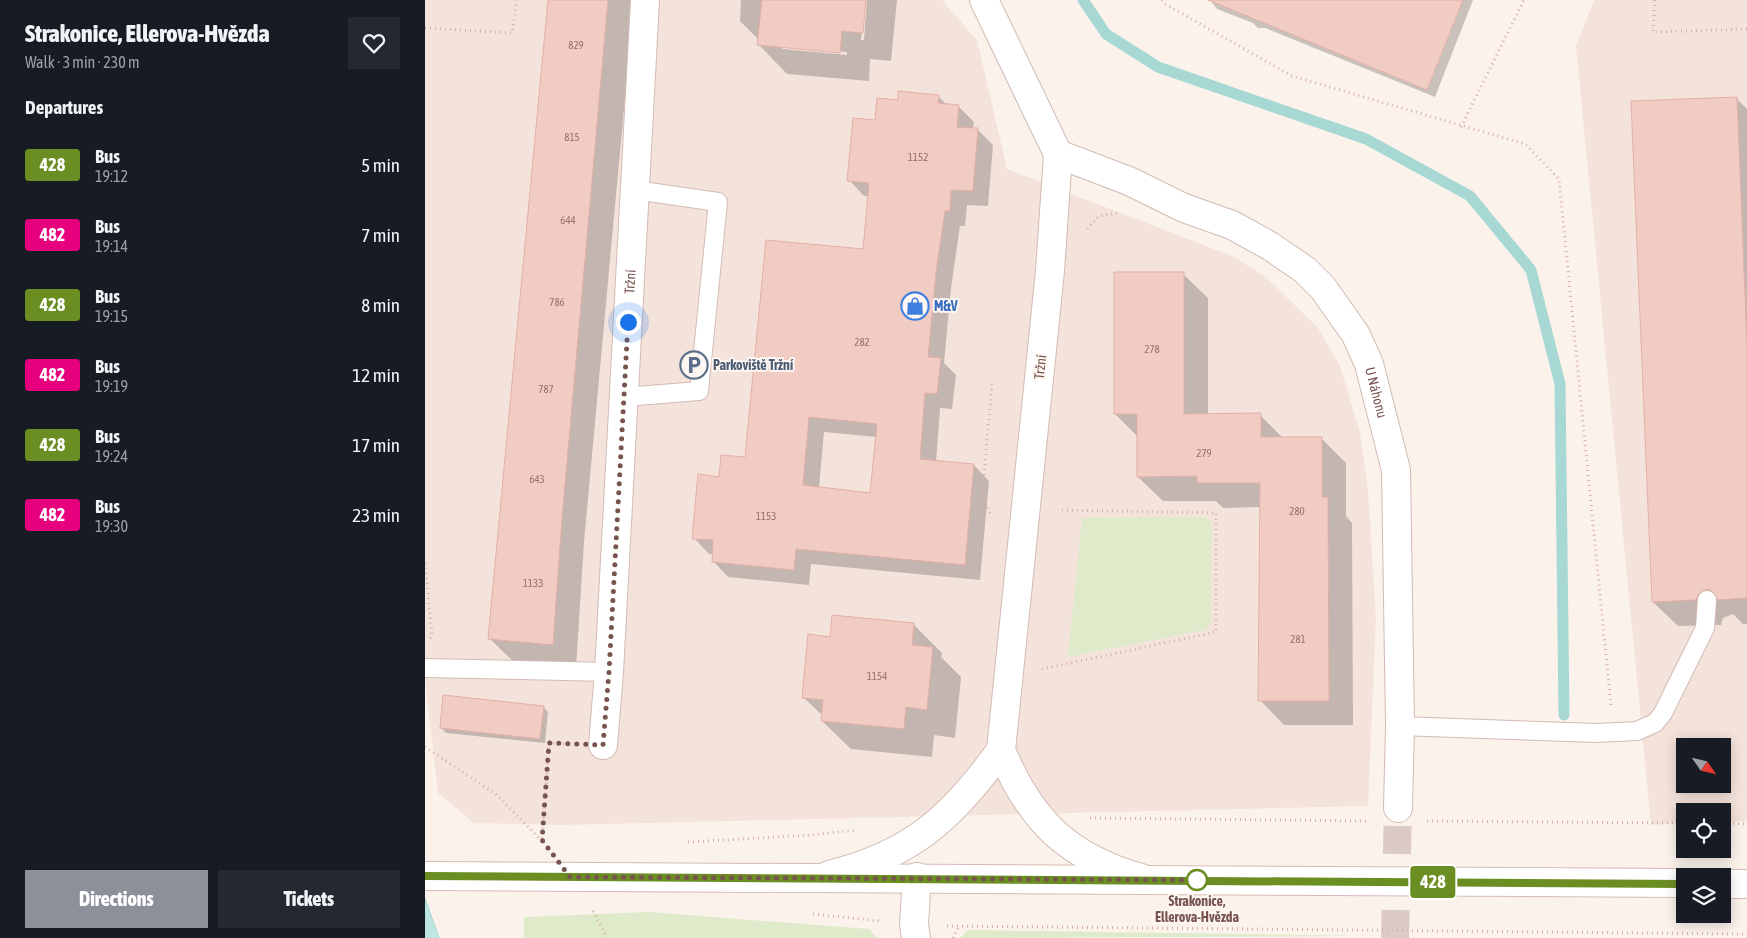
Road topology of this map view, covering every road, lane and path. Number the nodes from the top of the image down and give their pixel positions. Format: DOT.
graph roads {
  1 [pos="517,0"];
  2 [pos="645,0"];
  3 [pos="984,0"];
  4 [pos="1162,0"];
  5 [pos="1524,0"];
  6 [pos="1655,0"];
  7 [pos="425,28"];
  8 [pos="1747,29"];
  9 [pos="1461,127"];
  10 [pos="1058,154"];
  11 [pos="635,190"];
  12 [pos="1125,211"];
  13 [pos="1084,232"];
  14 [pos="992,384"];
  15 [pos="624,396"];
  16 [pos="1055,510"];
  17 [pos="993,518"];
  18 [pos="425,563"];
  19 [pos="1707,600"];
  20 [pos="429,643"];
  21 [pos="425,668"];
  22 [pos="1033,670"];
  23 [pos="609,672"];
  24 [pos="1400,726"];
  25 [pos="1615,732"];
  26 [pos="603,745"];
  27 [pos="425,747"];
  28 [pos="1001,750"];
  29 [pos="1387,814"];
  30 [pos="1086,818"];
  31 [pos="1426,821"];
  32 [pos="1676,823"];
  33 [pos="1731,824"];
  34 [pos="1747,824"];
  35 [pos="864,829"];
  36 [pos="542,840"];
  37 [pos="685,842"];
  38 [pos="425,876"];
  39 [pos="823,876"];
  40 [pos="570,877"];
  41 [pos="917,878"];
  42 [pos="1149,880"];
  43 [pos="1676,884"];
  44 [pos="1731,884"];
  45 [pos="1747,884"];
  46 [pos="825,914"];
  47 [pos="959,926"];
  48 [pos="915,931"];
  49 [pos="1747,934"];
  50 [pos="953,938"];
  1 -- 7 [label="path"];
  2 -- 11 [label="street, Tržní"];
  3 -- 10 [label="street, Tržní"];
  4 -- 9 [label="path"];
  5 -- 9 [label="path"];
  6 -- 8 [label="path"];
  9 -- 25 [label="path"];
  10 -- 24 [label="street, U Náhonu"];
  10 -- 28 [label="street, Tržní"];
  11 -- 15 [label="street, Tržní"];
  11 -- 15 [label="lane"];
  12 -- 13 [label="path"];
  14 -- 17 [label="path"];
  15 -- 23 [label="street, Tržní"];
  16 -- 22 [label="path"];
  18 -- 20 [label="path"];
  19 -- 25 [label="lane"];
  21 -- 23 [label="lane"];
  23 -- 26 [label="street, Tržní"];
  24 -- 25 [label="lane"];
  24 -- 29 [label="street, U Náhonu"];
  26 -- 36 [label="path"];
  27 -- 36 [label="path"];
  28 -- 39 [label="street"];
  28 -- 42 [label="street"];
  29 -- 30 [label="path"];
  31 -- 32 [label="path"];
  33 -- 34 [label="path"];
  35 -- 37 [label="path"];
  36 -- 40 [label="path"];
  38 -- 40 [label="street"];
  39 -- 40 [label="street"];
  39 -- 41 [label="street"];
  41 -- 42 [label="street"];
  41 -- 48 [label="street"];
  42 -- 43 [label="street"];
  44 -- 45 [label="street"];
  46 -- 48 [label="path"];
  47 -- 48 [label="path"];
  47 -- 49 [label="path"];
  47 -- 50 [label="path"];
}
